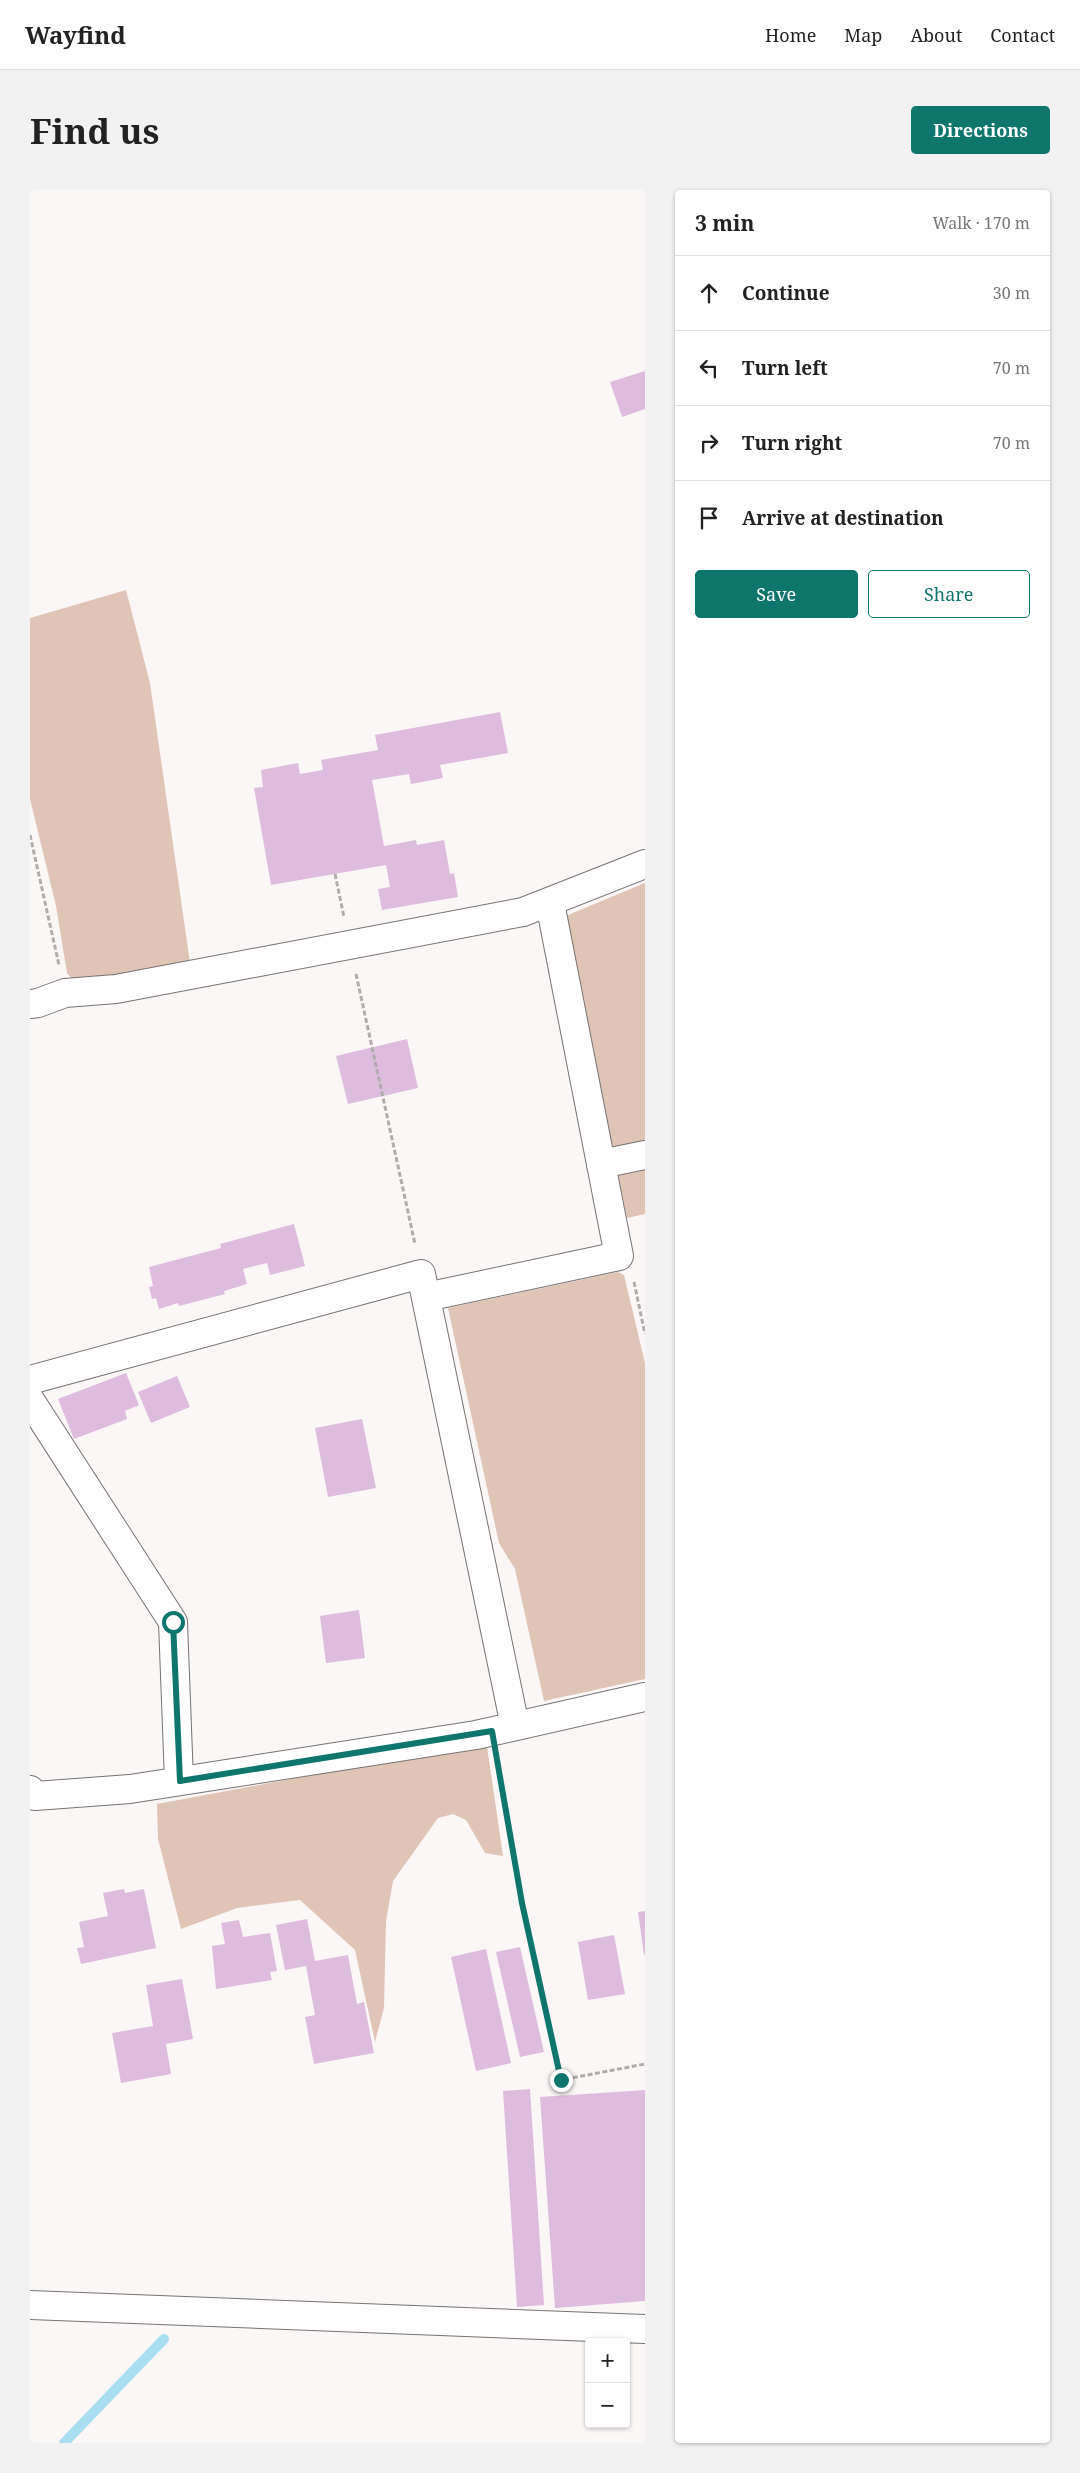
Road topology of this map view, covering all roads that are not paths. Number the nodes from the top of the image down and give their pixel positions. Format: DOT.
graph roads {
  1 [pos="645,864"];
  2 [pos="550,903"];
  3 [pos="30,1004"];
  4 [pos="645,1155"];
  5 [pos="601,1164"];
  6 [pos="423,1286"];
  7 [pos="30,1380"];
  8 [pos="30,1400"];
  9 [pos="645,1697"];
  10 [pos="504,1728"];
  11 [pos="180,1781"];
  12 [pos="30,1790"];
  13 [pos="30,2305"];
  14 [pos="645,2329"];
  1 -- 2 [label="street"];
  2 -- 3 [label="street"];
  2 -- 5 [label="street"];
  4 -- 5 [label="street"];
  5 -- 6 [label="street"];
  6 -- 7 [label="street"];
  6 -- 10 [label="street"];
  8 -- 11 [label="street"];
  9 -- 10 [label="street"];
  10 -- 11 [label="street"];
  11 -- 12 [label="street"];
  13 -- 14 [label="street"];
}
